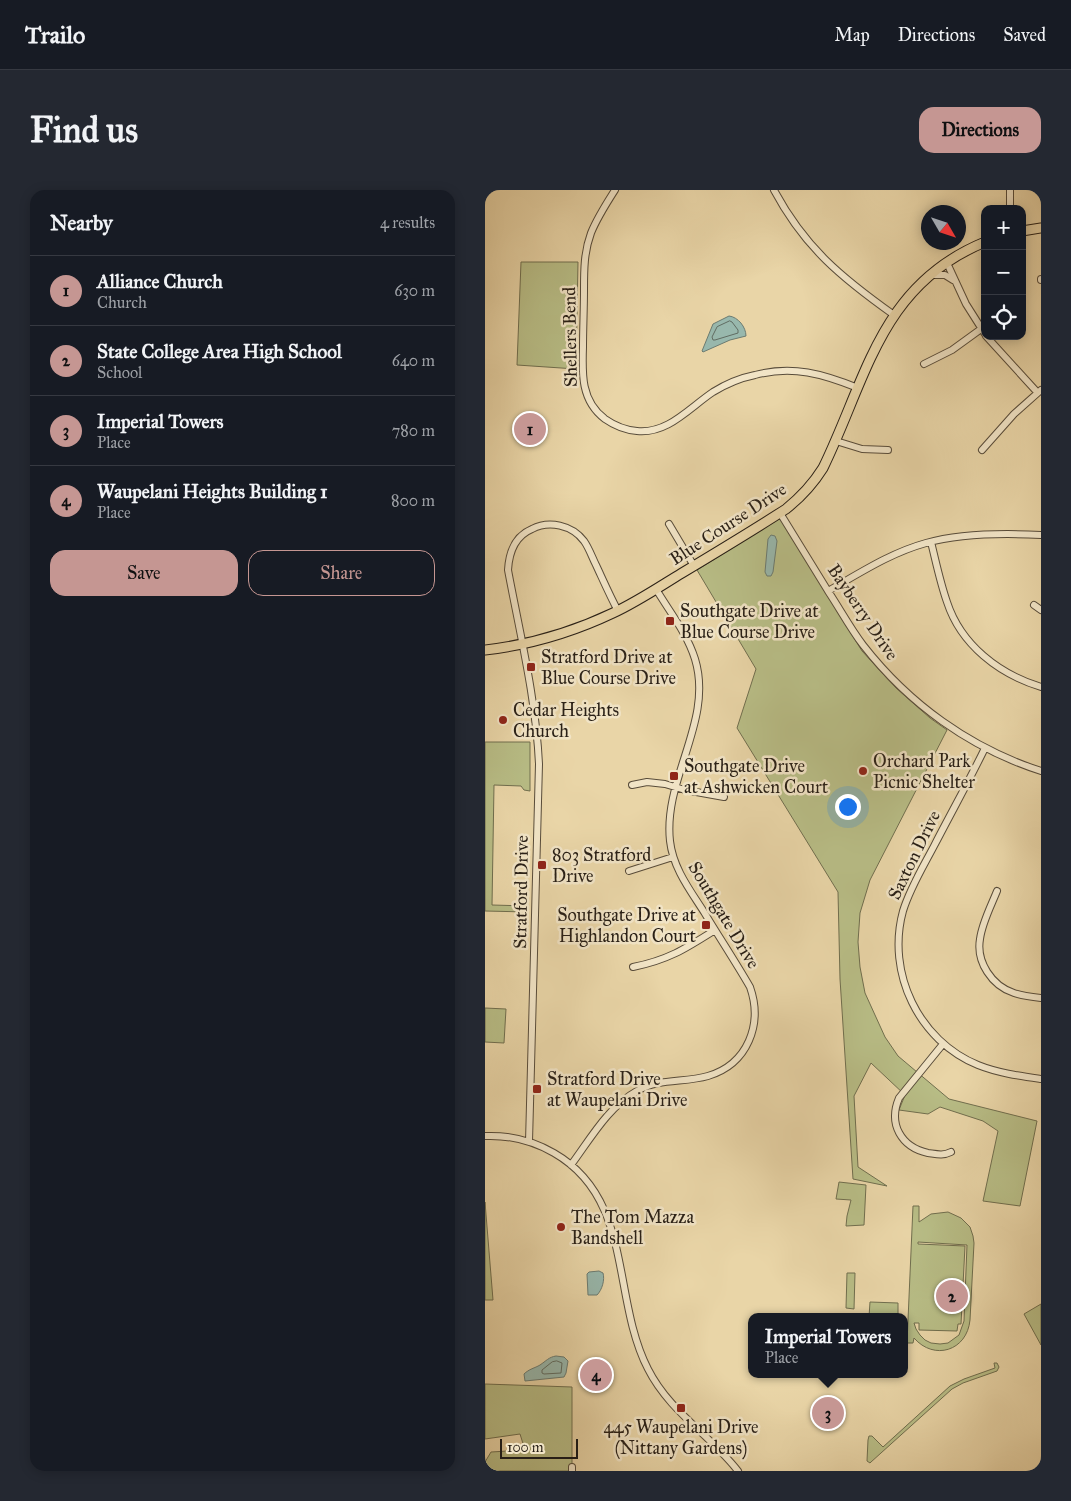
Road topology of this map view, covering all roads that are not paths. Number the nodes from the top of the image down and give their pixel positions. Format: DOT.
graph roads {
  1 [pos="615,190"];
  2 [pos="774,190"];
  3 [pos="1009,190"];
  4 [pos="1010,205"];
  5 [pos="1041,228"];
  6 [pos="1026,230"];
  7 [pos="981,244"];
  8 [pos="947,263"];
  9 [pos="929,276"];
  10 [pos="954,281"];
  11 [pos="894,315"];
  12 [pos="981,328"];
  13 [pos="981,335"];
  14 [pos="991,340"];
  15 [pos="924,364"];
  16 [pos="858,388"];
  17 [pos="1039,391"];
  18 [pos="836,441"];
  19 [pos="888,450"];
  20 [pos="982,450"];
  21 [pos="780,513"];
  22 [pos="669,524"];
  23 [pos="1041,534"];
  24 [pos="931,542"];
  25 [pos="694,566"];
  26 [pos="656,589"];
  27 [pos="828,591"];
  28 [pos="1034,606"];
  29 [pos="1041,610"];
  30 [pos="618,611"];
  31 [pos="522,644"];
  32 [pos="485,650"];
  33 [pos="1041,687"];
  34 [pos="985,748"];
  35 [pos="1041,771"];
  36 [pos="632,785"];
  37 [pos="676,786"];
  38 [pos="724,797"];
  39 [pos="674,858"];
  40 [pos="629,871"];
  41 [pos="997,891"];
  42 [pos="715,930"];
  43 [pos="633,967"];
  44 [pos="1041,998"];
  45 [pos="943,1044"];
  46 [pos="1041,1079"];
  47 [pos="485,1136"];
  48 [pos="529,1142"];
  49 [pos="951,1152"];
  50 [pos="571,1164"];
  51 [pos="738,1471"];
  1 -- 16 [label="street, Shellers Bend"];
  2 -- 11 [label="street"];
  3 -- 4 [label="street"];
  5 -- 6 [label="main road"];
  7 -- 8 [label="main road, Blue Course Drive"];
  8 -- 9 [label="main road, Blue Course Drive"];
  8 -- 10 [label="street"];
  9 -- 10 [label="street"];
  9 -- 11 [label="main road, Blue Course Drive"];
  10 -- 12 [label="street"];
  11 -- 16 [label="main road, Blue Course Drive"];
  13 -- 15 [label="street"];
  14 -- 17 [label="street"];
  16 -- 18 [label="main road, Blue Course Drive"];
  17 -- 20 [label="street"];
  18 -- 19 [label="street"];
  18 -- 21 [label="main road, Blue Course Drive"];
  21 -- 25 [label="main road, Blue Course Drive"];
  21 -- 27 [label="street, Bayberry Drive"];
  22 -- 25 [label="street"];
  23 -- 24 [label="street"];
  24 -- 27 [label="street"];
  24 -- 33 [label="street"];
  25 -- 26 [label="main road, Blue Course Drive"];
  26 -- 30 [label="main road, Blue Course Drive"];
  26 -- 37 [label="street, Southgate Drive"];
  27 -- 34 [label="street, Bayberry Drive"];
  28 -- 29 [label="street"];
  30 -- 31 [label="main road, Blue Course Drive"];
  30 -- 31 [label="street, Stratford Drive"];
  31 -- 32 [label="main road, Blue Course Drive"];
  31 -- 48 [label="street, Stratford Drive"];
  34 -- 35 [label="street, Bayberry Drive"];
  34 -- 45 [label="street, Saxton Drive"];
  36 -- 37 [label="street"];
  37 -- 38 [label="street"];
  37 -- 39 [label="street, Southgate Drive"];
  39 -- 40 [label="street"];
  39 -- 42 [label="street, Southgate Drive"];
  41 -- 44 [label="street"];
  42 -- 43 [label="street"];
  42 -- 50 [label="street, Southgate Drive"];
  45 -- 46 [label="street, Saxton Drive"];
  45 -- 49 [label="street"];
  47 -- 48 [label="street"];
  48 -- 50 [label="street"];
  50 -- 51 [label="street"];
}
